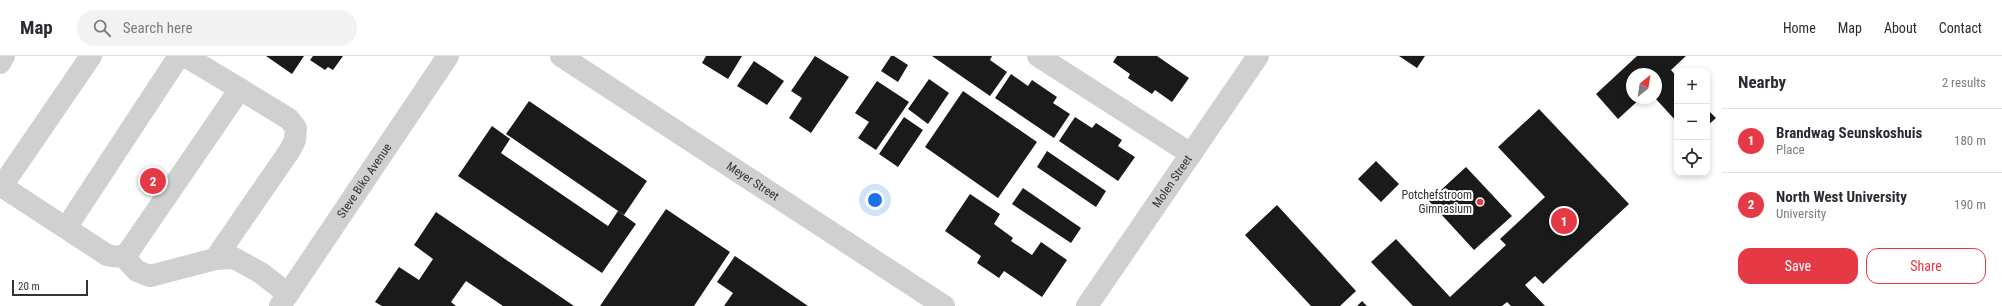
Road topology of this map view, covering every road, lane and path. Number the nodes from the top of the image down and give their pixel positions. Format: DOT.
graph roads {
  1 [pos="4,56"];
  2 [pos="91,56"];
  3 [pos="179,56"];
  4 [pos="185,56"];
  5 [pos="448,56"];
  6 [pos="561,56"];
  7 [pos="1038,56"];
  8 [pos="1258,56"];
  9 [pos="0,63"];
  10 [pos="240,89"];
  11 [pos="1191,154"];
  12 [pos="1,185"];
  13 [pos="66,228"];
  14 [pos="123,256"];
  15 [pos="215,259"];
  16 [pos="284,300"];
  17 [pos="944,306"];
  18 [pos="1087,306"];
  1 -- 9 [label="street"];
  2 -- 12 [label="street"];
  3 -- 13 [label="street"];
  4 -- 10 [label="street"];
  5 -- 16 [label="street, Steve Biko Avenue"];
  6 -- 17 [label="street, Meyer Street"];
  7 -- 11 [label="street"];
  8 -- 11 [label="street, Molen Street"];
  10 -- 14 [label="street"];
  10 -- 15 [label="street"];
  11 -- 18 [label="street, Molen Street"];
  12 -- 13 [label="street"];
  13 -- 14 [label="street"];
  14 -- 15 [label="street"];
  15 -- 16 [label="street"];
}
